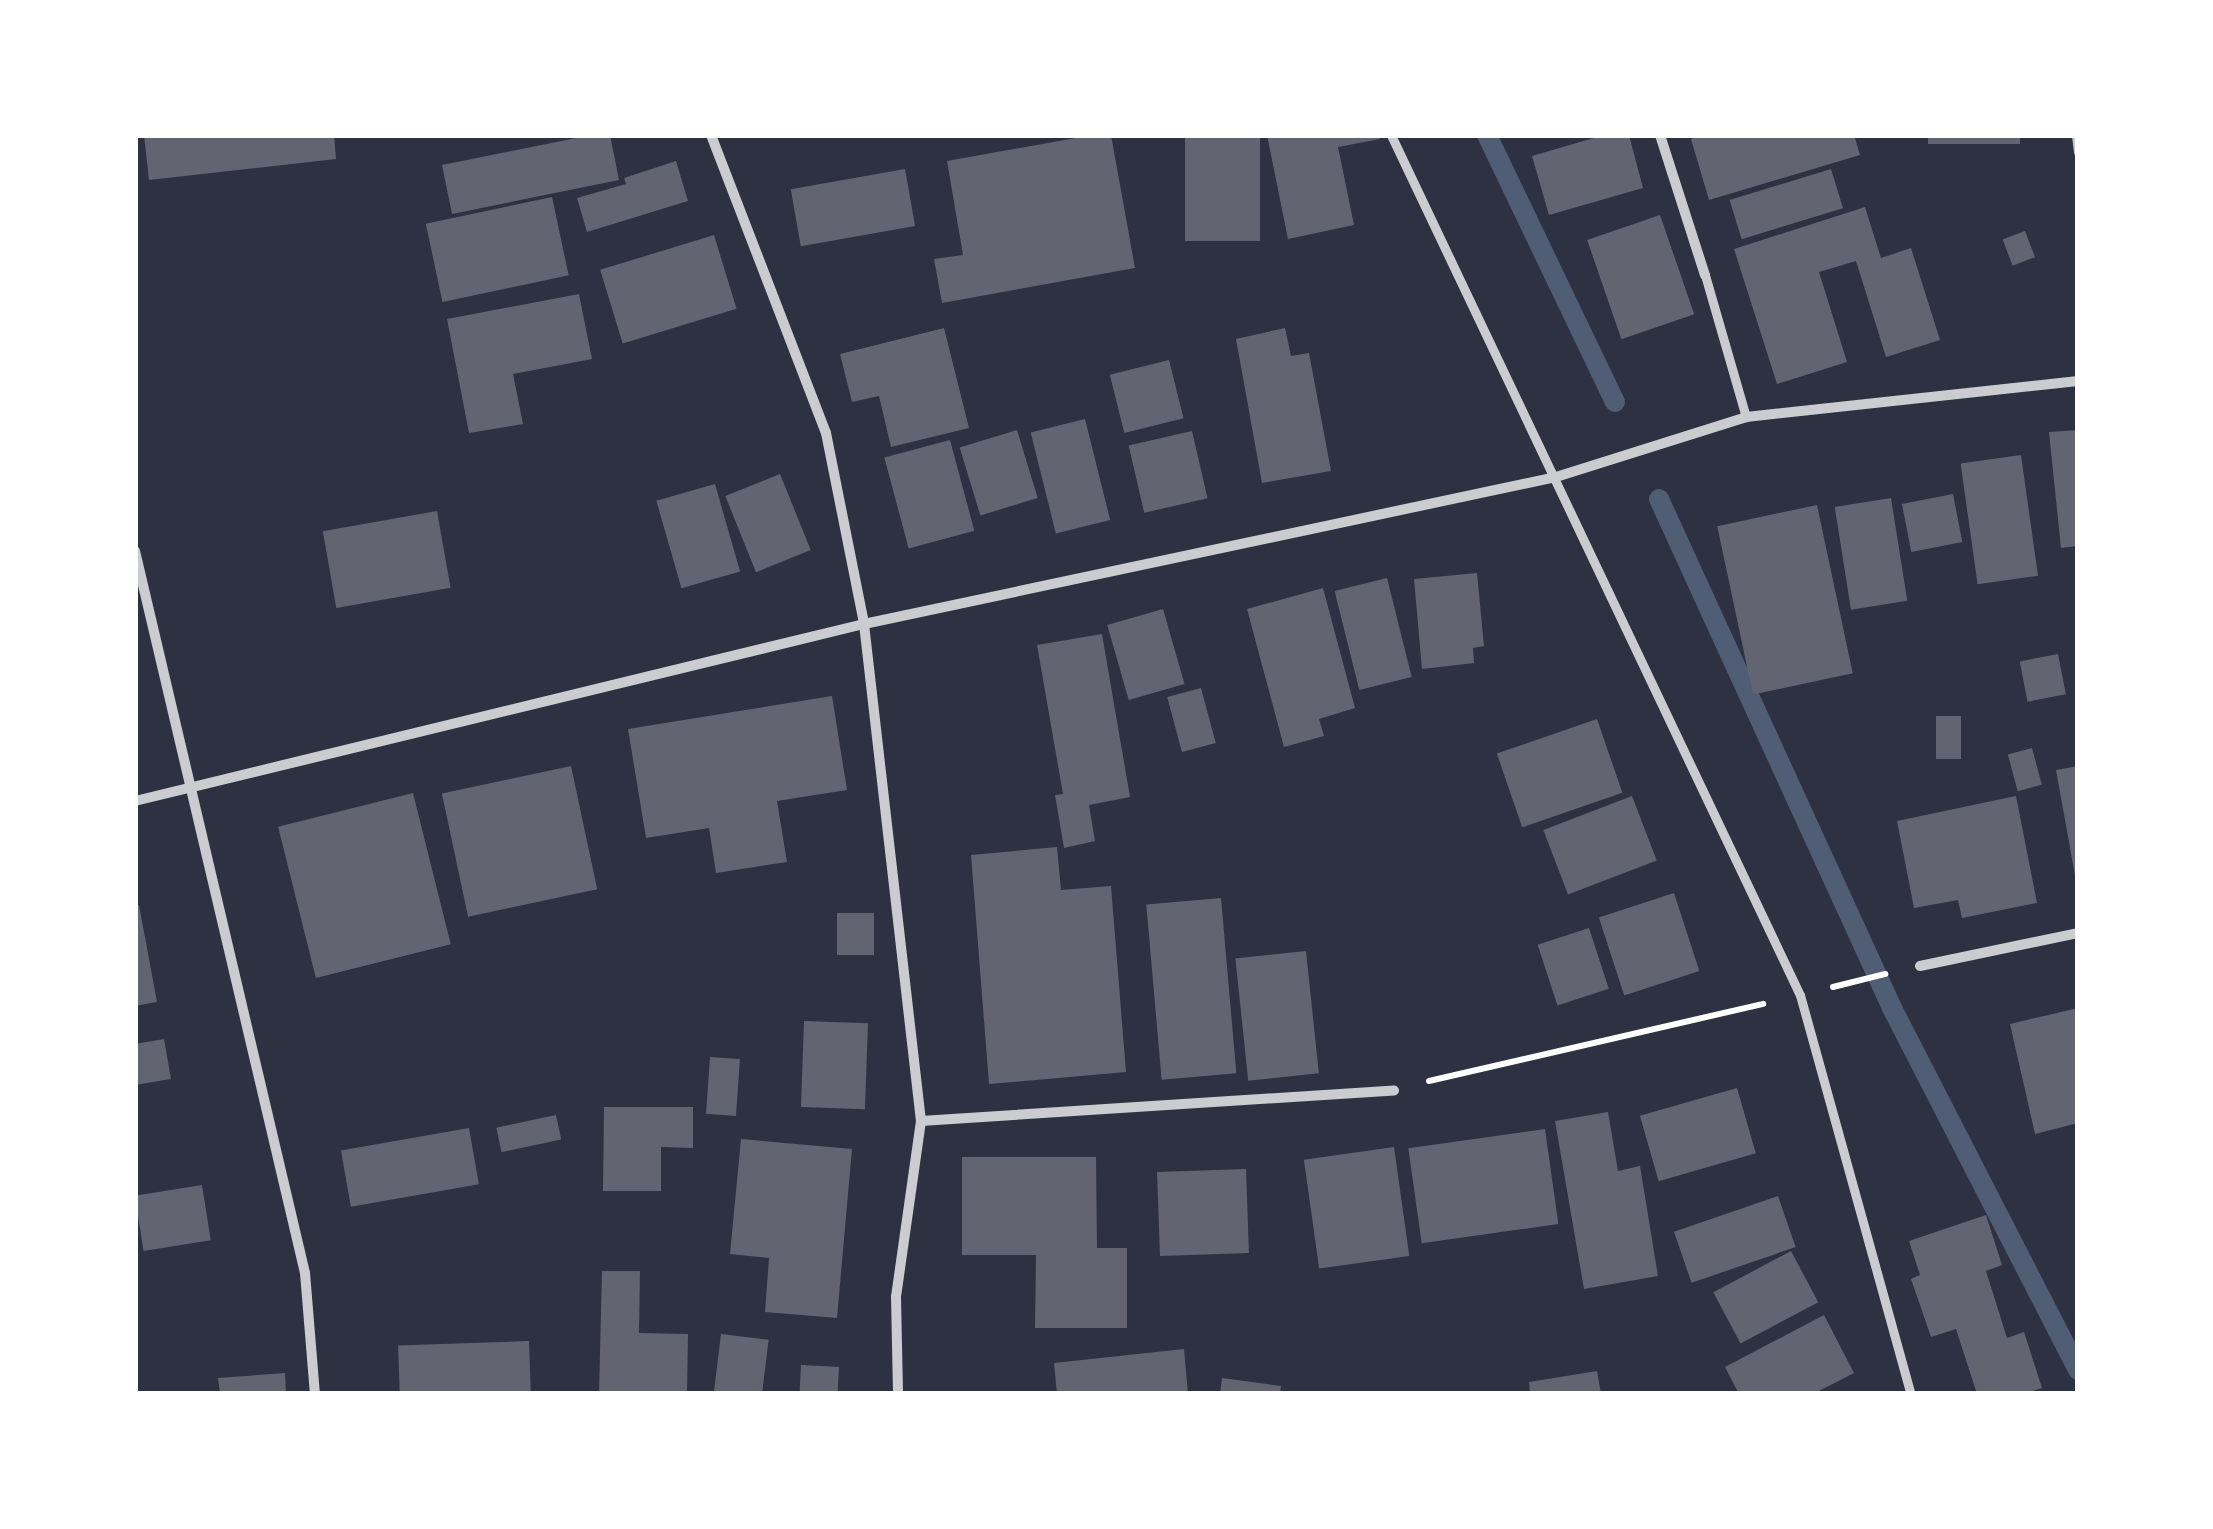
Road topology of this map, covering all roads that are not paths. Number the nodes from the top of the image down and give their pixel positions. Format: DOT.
graph roads {
  1 [pos="711,135"];
  2 [pos="1390,135"];
  3 [pos="1660,135"];
  4 [pos="2076,135"];
  5 [pos="2078,152"];
  6 [pos="1705,276"];
  7 [pos="2078,381"];
  8 [pos="1746,417"];
  9 [pos="1556,477"];
  10 [pos="135,551"];
  11 [pos="864,624"];
  12 [pos="189,785"];
  13 [pos="135,800"];
  14 [pos="2078,933"];
  15 [pos="1920,966"];
  16 [pos="1394,1090"];
  17 [pos="921,1122"];
  18 [pos="314,1394"];
  19 [pos="898,1394"];
  20 [pos="1911,1394"];
  1 -- 11 [label="street"];
  2 -- 9 [label="street"];
  3 -- 6 [label="street"];
  4 -- 5 [label="street"];
  6 -- 8 [label="street"];
  7 -- 8 [label="street"];
  8 -- 9 [label="street"];
  9 -- 11 [label="street"];
  9 -- 20 [label="street"];
  10 -- 12 [label="street"];
  11 -- 12 [label="street"];
  11 -- 17 [label="street"];
  12 -- 13 [label="street"];
  12 -- 18 [label="street"];
  14 -- 15 [label="street"];
  16 -- 17 [label="street"];
  17 -- 19 [label="street"];
}
